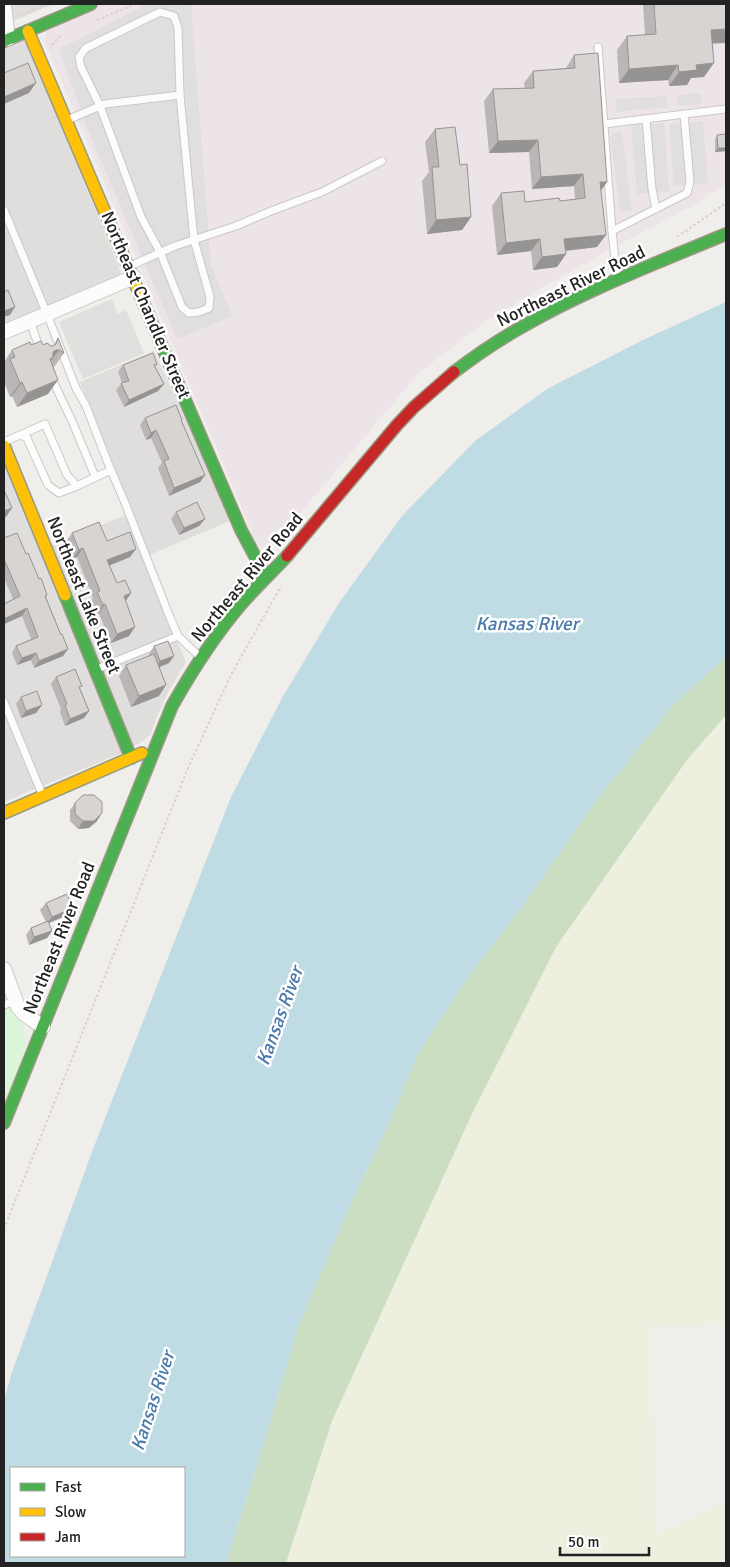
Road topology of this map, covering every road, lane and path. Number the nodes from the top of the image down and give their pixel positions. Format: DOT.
graph roads {
  1 [pos="47,4"];
  2 [pos="89,4"];
  3 [pos="4,5"];
  4 [pos="16,17"];
  5 [pos="28,30"];
  6 [pos="6,40"];
  7 [pos="598,47"];
  8 [pos="180,95"];
  9 [pos="100,106"];
  10 [pos="726,109"];
  11 [pos="684,114"];
  12 [pos="646,119"];
  13 [pos="67,120"];
  14 [pos="604,124"];
  15 [pos="382,161"];
  16 [pos="726,203"];
  17 [pos="656,209"];
  18 [pos="4,210"];
  19 [pos="612,231"];
  20 [pos="726,234"];
  21 [pos="194,240"];
  22 [pos="672,240"];
  23 [pos="160,252"];
  24 [pos="132,271"];
  25 [pos="618,281"];
  26 [pos="47,314"];
  27 [pos="30,321"];
  28 [pos="4,332"];
  29 [pos="42,355"];
  30 [pos="48,369"];
  31 [pos="21,435"];
  32 [pos="4,444"];
  33 [pos="111,470"];
  34 [pos="95,476"];
  35 [pos="77,486"];
  36 [pos="266,577"];
  37 [pos="284,581"];
  38 [pos="178,636"];
  39 [pos="201,658"];
  40 [pos="95,670"];
  41 [pos="4,702"];
  42 [pos="154,748"];
  43 [pos="131,758"];
  44 [pos="43,796"];
  45 [pos="4,813"];
  46 [pos="4,969"];
  47 [pos="10,1002"];
  48 [pos="43,1027"];
  49 [pos="4,1122"];
  50 [pos="4,1229"];
  1 -- 4 [label="path"];
  2 -- 5 [label="street"];
  3 -- 6 [label="street"];
  5 -- 6 [label="street"];
  5 -- 13 [label="street, Northeast Chandler Street"];
  7 -- 14 [label="lane"];
  8 -- 9 [label="lane"];
  8 -- 9 [label="lane"];
  8 -- 21 [label="lane"];
  9 -- 13 [label="lane"];
  9 -- 23 [label="lane"];
  10 -- 11 [label="lane"];
  11 -- 12 [label="lane"];
  11 -- 17 [label="lane"];
  12 -- 14 [label="lane"];
  12 -- 17 [label="lane"];
  13 -- 24 [label="street, Northeast Chandler Street"];
  14 -- 19 [label="lane"];
  15 -- 21 [label="lane"];
  16 -- 22 [label="path"];
  17 -- 19 [label="lane"];
  18 -- 26 [label="lane"];
  19 -- 25 [label="lane"];
  20 -- 25 [label="street, Northeast River Road"];
  21 -- 23 [label="lane"];
  21 -- 23 [label="lane"];
  23 -- 24 [label="lane"];
  24 -- 26 [label="street"];
  24 -- 36 [label="street, Northeast Chandler Street"];
  25 -- 36 [label="street, Northeast River Road"];
  26 -- 27 [label="street"];
  26 -- 33 [label="lane"];
  27 -- 28 [label="street"];
  27 -- 29 [label="lane"];
  30 -- 34 [label="lane"];
  31 -- 32 [label="lane"];
  31 -- 35 [label="lane"];
  31 -- 35 [label="lane"];
  32 -- 40 [label="street, Northeast Lake Street"];
  33 -- 34 [label="lane"];
  33 -- 38 [label="lane"];
  34 -- 35 [label="lane"];
  36 -- 39 [label="street, Northeast River Road"];
  37 -- 50 [label="path"];
  38 -- 39 [label="lane"];
  38 -- 40 [label="lane"];
  39 -- 42 [label="street, Northeast River Road"];
  40 -- 43 [label="street, Northeast Lake Street"];
  41 -- 44 [label="lane"];
  42 -- 43 [label="street"];
  42 -- 48 [label="street, Northeast River Road"];
  43 -- 44 [label="street"];
  44 -- 45 [label="street"];
  46 -- 47 [label="street"];
  47 -- 48 [label="street"];
  48 -- 49 [label="street, Northeast River Road"];
}
